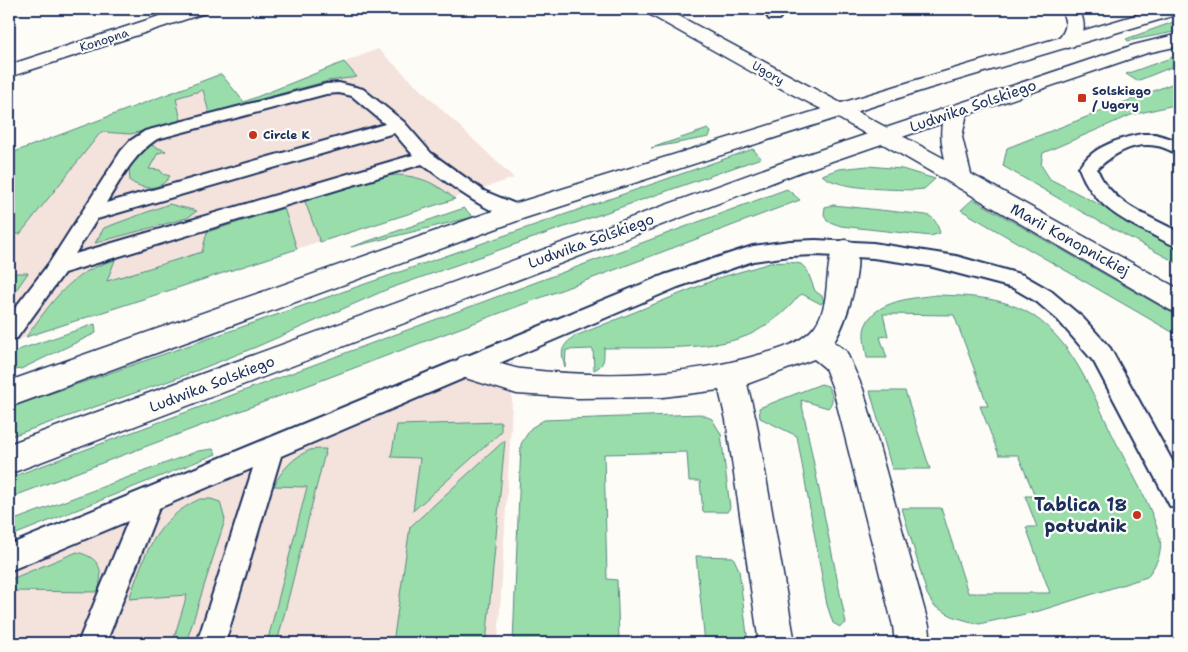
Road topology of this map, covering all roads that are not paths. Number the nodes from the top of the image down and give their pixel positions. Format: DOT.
graph roads {
  1 [pos="200,9"];
  2 [pos="653,9"];
  3 [pos="1070,9"];
  4 [pos="1175,9"];
  5 [pos="1179,40"];
  6 [pos="1067,42"];
  7 [pos="9,71"];
  8 [pos="840,110"];
  9 [pos="956,113"];
  10 [pos="398,126"];
  11 [pos="884,135"];
  12 [pos="1179,148"];
  13 [pos="425,157"];
  14 [pos="961,179"];
  15 [pos="516,212"];
  16 [pos="91,214"];
  17 [pos="1179,240"];
  18 [pos="845,249"];
  19 [pos="57,267"];
  20 [pos="1179,302"];
  21 [pos="9,332"];
  22 [pos="815,344"];
  23 [pos="469,367"];
  24 [pos="730,376"];
  25 [pos="9,394"];
  26 [pos="271,448"];
  27 [pos="9,459"];
  28 [pos="1179,497"];
  29 [pos="149,500"];
  30 [pos="9,558"];
  31 [pos="92,643"];
  32 [pos="211,643"];
  33 [pos="777,643"];
  34 [pos="913,643"];
  1 -- 7 [label="street, Konopna"];
  2 -- 8 [label="street, Ugory"];
  3 -- 6 [label="street"];
  4 -- 6 [label="street"];
  5 -- 9 [label="street, Ludwika Solskiego"];
  6 -- 8 [label="street"];
  8 -- 11 [label="street, Ugory"];
  8 -- 15 [label="street"];
  9 -- 11 [label="street, Ludwika Solskiego"];
  9 -- 14 [label="street"];
  10 -- 13 [label="lane"];
  10 -- 16 [label="lane"];
  10 -- 16 [label="lane"];
  11 -- 14 [label="street, Marii Konopnickiej"];
  11 -- 27 [label="street, Ludwika Solskiego"];
  12 -- 17 [label="lane"];
  13 -- 15 [label="lane"];
  13 -- 19 [label="lane"];
  14 -- 20 [label="street, Marii Konopnickiej"];
  15 -- 25 [label="street"];
  16 -- 19 [label="lane"];
  18 -- 22 [label="street"];
  18 -- 23 [label="lane"];
  18 -- 28 [label="lane"];
  19 -- 21 [label="lane"];
  22 -- 24 [label="street"];
  22 -- 34 [label="street"];
  23 -- 24 [label="street"];
  23 -- 26 [label="lane"];
  24 -- 33 [label="street"];
  26 -- 29 [label="lane"];
  26 -- 32 [label="lane"];
  29 -- 30 [label="lane"];
  29 -- 31 [label="lane"];
}
